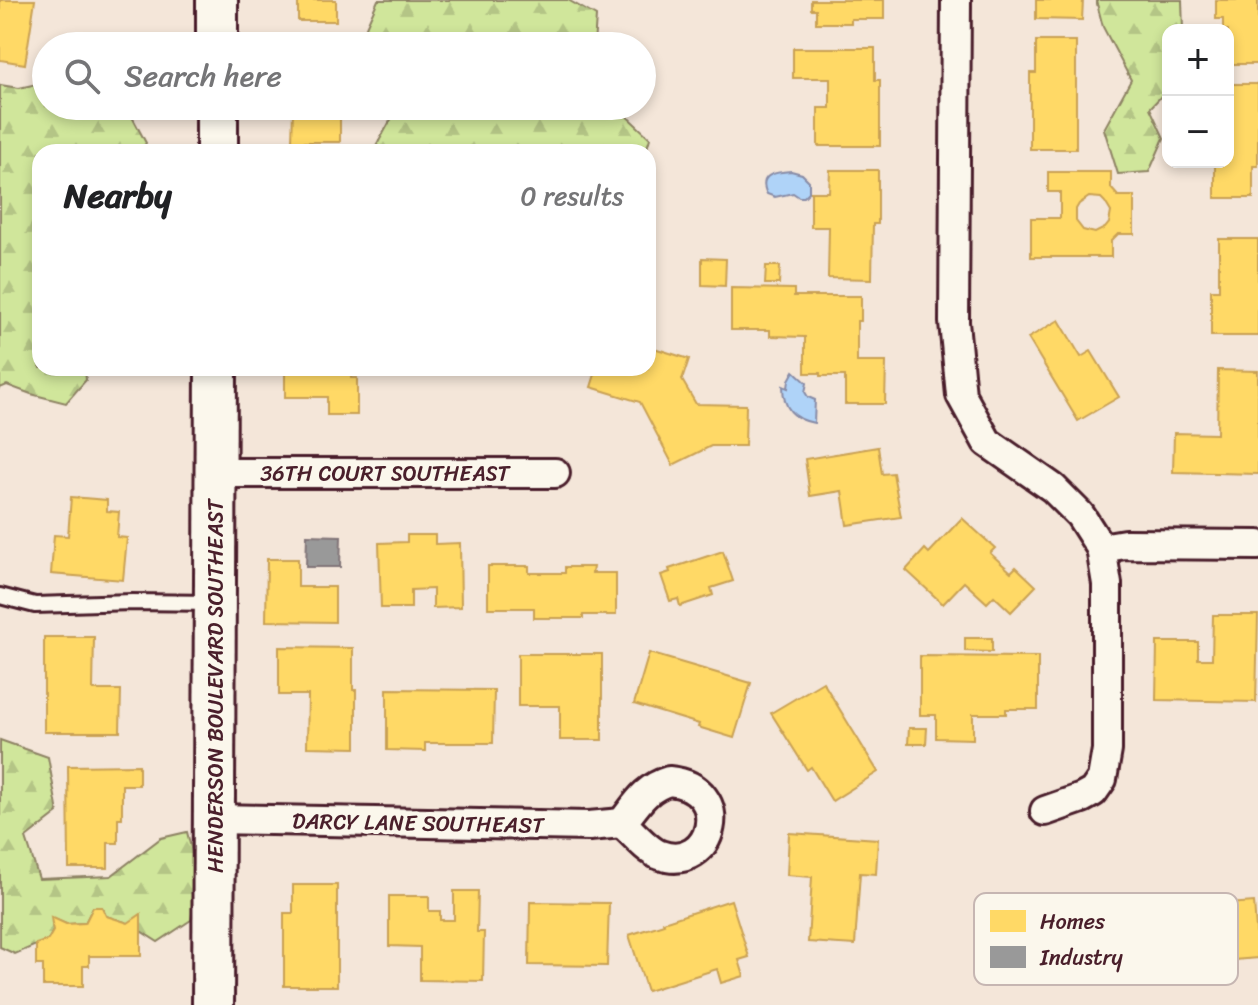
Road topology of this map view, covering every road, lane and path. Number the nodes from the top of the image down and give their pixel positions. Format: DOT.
graph roads {
  1 [pos="217,0"];
  2 [pos="956,0"];
  3 [pos="217,32"];
  4 [pos="217,120"];
  5 [pos="217,144"];
  6 [pos="216,376"];
  7 [pos="215,473"];
  8 [pos="555,473"];
  9 [pos="1258,545"];
  10 [pos="1101,548"];
  11 [pos="0,596"];
  12 [pos="215,603"];
  13 [pos="1045,811"];
  14 [pos="215,819"];
  15 [pos="622,823"];
  16 [pos="213,1005"];
  1 -- 3 [label="main road"];
  2 -- 10 [label="street"];
  4 -- 5 [label="main road"];
  6 -- 7 [label="main road, HENDERSON BOULEVARD SOUTHEAST"];
  7 -- 8 [label="street, 36TH COURT SOUTHEAST"];
  7 -- 12 [label="main road, HENDERSON BOULEVARD SOUTHEAST"];
  9 -- 10 [label="street"];
  10 -- 13 [label="street"];
  11 -- 12 [label="lane"];
  12 -- 14 [label="main road, HENDERSON BOULEVARD SOUTHEAST"];
  14 -- 15 [label="street, DARCY LANE SOUTHEAST"];
  14 -- 16 [label="main road, HENDERSON BOULEVARD SOUTHEAST"];
}
